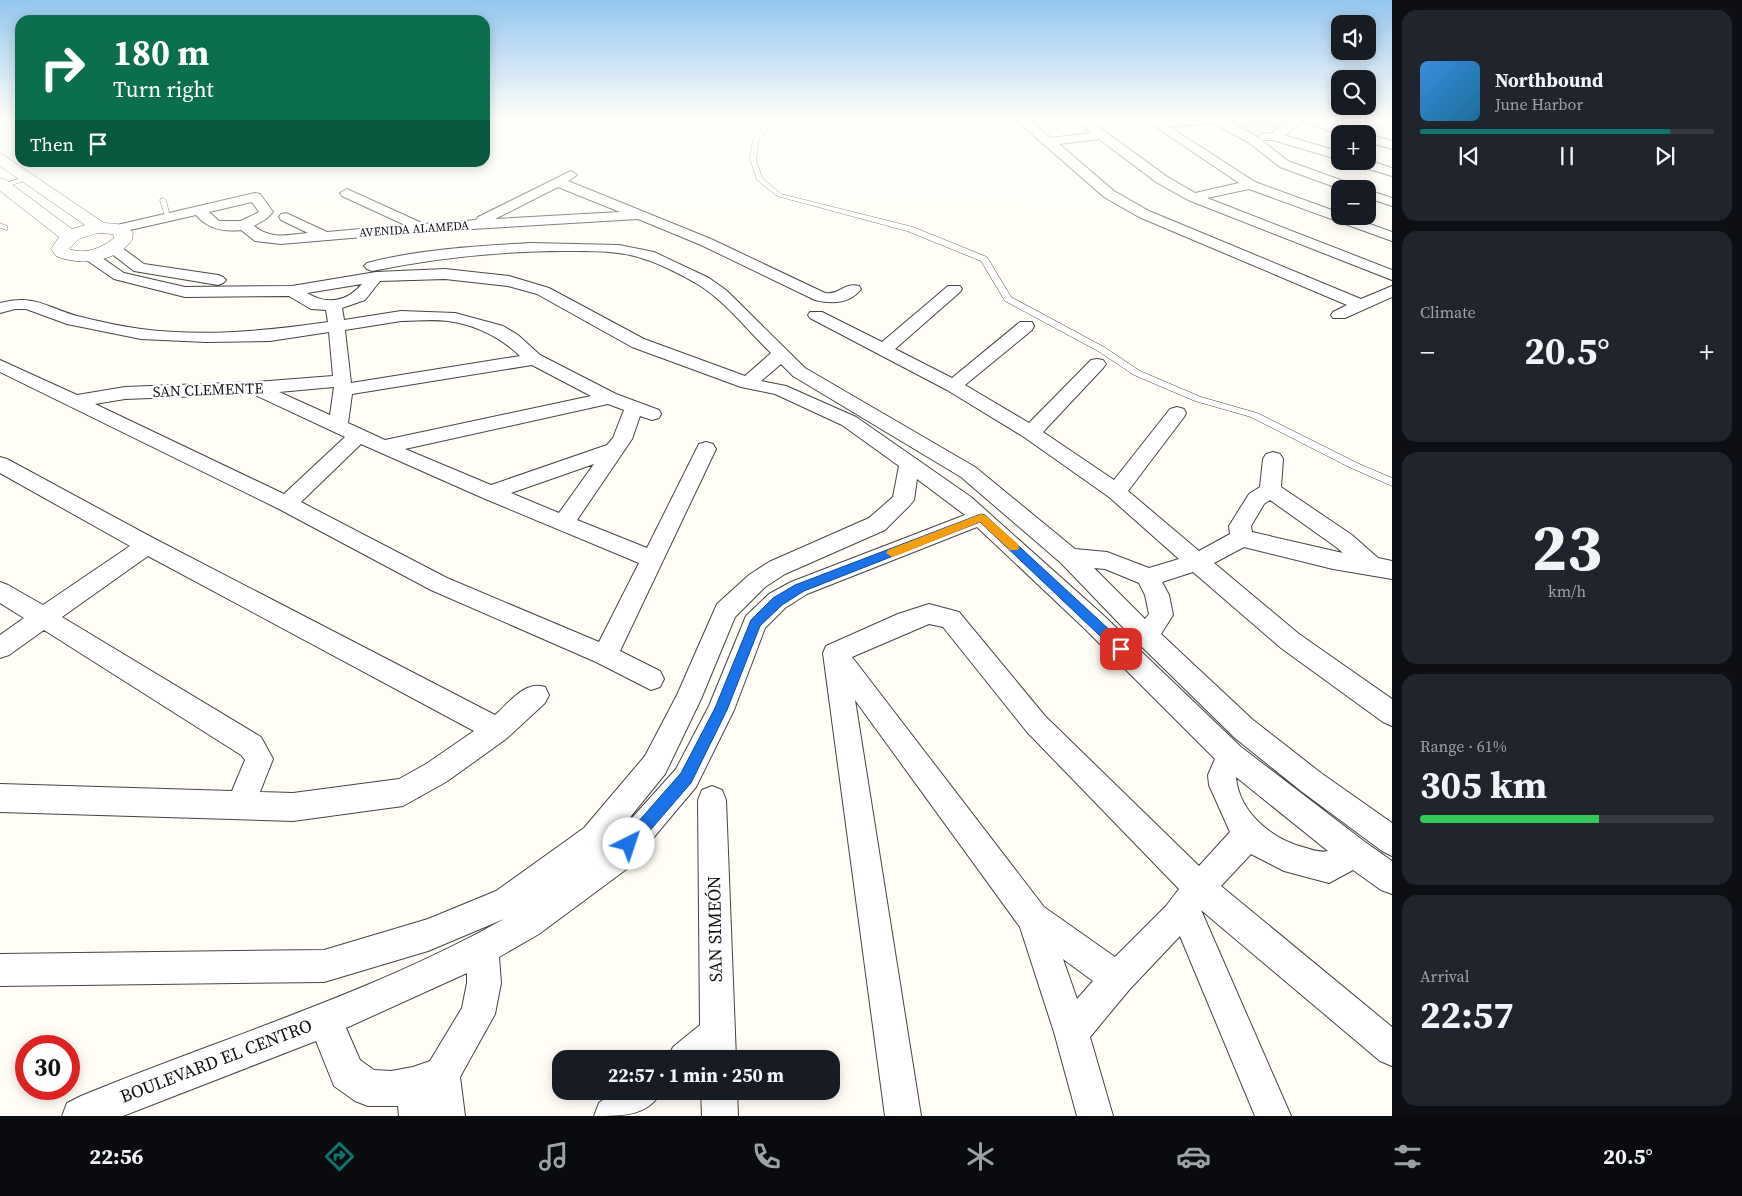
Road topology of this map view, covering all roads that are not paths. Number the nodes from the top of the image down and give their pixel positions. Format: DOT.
graph roads {
  1 [pos="18,171"];
  2 [pos="756,171"];
  3 [pos="1083,171"];
  4 [pos="1150,171"];
  5 [pos="1227,171"];
  6 [pos="1303,171"];
  7 [pos="25,176"];
  8 [pos="1236,177"];
  9 [pos="1331,181"];
  10 [pos="1,184"];
  11 [pos="1210,184"];
  12 [pos="1250,185"];
  13 [pos="1180,190"];
  14 [pos="1224,190"];
  15 [pos="347,193"];
  16 [pos="1193,197"];
  17 [pos="1376,197"];
  18 [pos="162,200"];
  19 [pos="1392,202"];
  20 [pos="203,214"];
  21 [pos="639,215"];
  22 [pos="168,216"];
  23 [pos="286,217"];
  24 [pos="244,225"];
  25 [pos="474,225"];
  26 [pos="421,228"];
  27 [pos="113,236"];
  28 [pos="324,236"];
  29 [pos="71,237"];
  30 [pos="1392,237"];
  31 [pos="486,250"];
  32 [pos="448,254"];
  33 [pos="90,256"];
  34 [pos="445,274"];
  35 [pos="1392,276"];
  36 [pos="376,277"];
  37 [pos="485,277"];
  38 [pos="853,289"];
  39 [pos="954,289"];
  40 [pos="292,291"];
  41 [pos="1392,291"];
  42 [pos="334,304"];
  43 [pos="1361,305"];
  44 [pos="0,308"];
  45 [pos="816,314"];
  46 [pos="1339,315"];
  47 [pos="338,326"];
  48 [pos="1026,326"];
  49 [pos="884,349"];
  50 [pos="780,353"];
  51 [pos="534,359"];
  52 [pos="1097,364"];
  53 [pos="0,365"];
  54 [pos="799,372"];
  55 [pos="747,383"];
  56 [pos="342,386"];
  57 [pos="953,386"];
  58 [pos="256,388"];
  59 [pos="780,390"];
  60 [pos="609,398"];
  61 [pos="75,401"];
  62 [pos="1177,413"];
  63 [pos="338,425"];
  64 [pos="1031,433"];
  65 [pos="359,435"];
  66 [pos="383,447"];
  67 [pos="706,449"];
  68 [pos="614,450"];
  69 [pos="1273,459"];
  70 [pos="0,464"];
  71 [pos="910,464"];
  72 [pos="1392,482"];
  73 [pos="1270,490"];
  74 [pos="1116,492"];
  75 [pos="490,493"];
  76 [pos="286,504"];
  77 [pos="981,518"];
  78 [pos="563,523"];
  79 [pos="1242,538"];
  80 [pos="147,545"];
  81 [pos="1069,557"];
  82 [pos="652,558"];
  83 [pos="1197,562"];
  84 [pos="1381,567"];
  85 [pos="1148,577"];
  86 [pos="757,581"];
  87 [pos="0,591"];
  88 [pos="777,601"];
  89 [pos="43,617"];
  90 [pos="1147,636"];
  91 [pos="0,648"];
  92 [pos="835,653"];
  93 [pos="605,655"];
  94 [pos="651,679"];
  95 [pos="536,695"];
  96 [pos="1392,714"];
  97 [pos="497,730"];
  98 [pos="1231,756"];
  99 [pos="0,798"];
  100 [pos="712,800"];
  101 [pos="240,806"];
  102 [pos="1248,835"];
  103 [pos="1392,841"];
  104 [pos="1354,853"];
  105 [pos="1392,879"];
  106 [pos="1191,897"];
  107 [pos="1033,918"];
  108 [pos="482,949"];
  109 [pos="0,970"];
  110 [pos="1118,978"];
  111 [pos="325,1020"];
  112 [pos="1071,1032"];
  113 [pos="718,1046"];
  114 [pos="1392,1049"];
  115 [pos="424,1092"];
  116 [pos="632,1100"];
  117 [pos="719,1100"];
  118 [pos="80,1116"];
  119 [pos="447,1116"];
  120 [pos="612,1116"];
  121 [pos="720,1116"];
  122 [pos="903,1116"];
  123 [pos="1095,1116"];
  124 [pos="1273,1116"];
  1 -- 7 [label="street"];
  2 -- 72 [label="lane"];
  3 -- 43 [label="street"];
  4 -- 13 [label="street"];
  5 -- 8 [label="street"];
  6 -- 9 [label="street"];
  7 -- 10 [label="lane"];
  7 -- 27 [label="street"];
  8 -- 11 [label="street"];
  8 -- 12 [label="street"];
  10 -- 29 [label="street"];
  11 -- 13 [label="street"];
  11 -- 14 [label="street"];
  12 -- 14 [label="street"];
  12 -- 30 [label="street"];
  13 -- 16 [label="street"];
  14 -- 16 [label="street"];
  15 -- 26 [label="street"];
  16 -- 35 [label="street"];
  17 -- 19 [label="street"];
  18 -- 22 [label="lane"];
  20 -- 22 [label="street"];
  20 -- 24 [label="street"];
  20 -- 24 [label="street"];
  20 -- 27 [label="street"];
  21 -- 25 [label="street, AVENIDA ALAMEDA"];
  21 -- 25 [label="street"];
  21 -- 38 [label="street"];
  22 -- 27 [label="street"];
  23 -- 28 [label="street"];
  24 -- 28 [label="street, AVENIDA ALAMEDA"];
  25 -- 26 [label="street, AVENIDA ALAMEDA"];
  26 -- 28 [label="street, AVENIDA ALAMEDA"];
  27 -- 29 [label="street"];
  27 -- 32 [label="street"];
  27 -- 33 [label="street"];
  29 -- 33 [label="street"];
  31 -- 32 [label="street"];
  31 -- 37 [label="street"];
  31 -- 50 [label="street"];
  32 -- 34 [label="street"];
  33 -- 40 [label="street"];
  34 -- 36 [label="street"];
  34 -- 37 [label="street"];
  36 -- 40 [label="street"];
  36 -- 42 [label="street"];
  37 -- 55 [label="street"];
  39 -- 49 [label="street"];
  40 -- 42 [label="street"];
  41 -- 43 [label="street"];
  42 -- 47 [label="street"];
  43 -- 46 [label="street"];
  44 -- 47 [label="street"];
  45 -- 49 [label="street"];
  47 -- 51 [label="street"];
  47 -- 56 [label="street"];
  48 -- 57 [label="street"];
  49 -- 57 [label="street"];
  50 -- 54 [label="street"];
  50 -- 55 [label="street"];
  51 -- 56 [label="street, SAN CLEMENTE"];
  51 -- 60 [label="street"];
  52 -- 64 [label="street"];
  53 -- 61 [label="street"];
  54 -- 59 [label="street"];
  54 -- 81 [label="street"];
  55 -- 59 [label="street"];
  56 -- 58 [label="street, SAN CLEMENTE"];
  56 -- 63 [label="street"];
  57 -- 64 [label="street"];
  58 -- 61 [label="street, SAN CLEMENTE"];
  58 -- 63 [label="street"];
  59 -- 71 [label="street"];
  60 -- 66 [label="street"];
  60 -- 68 [label="street"];
  61 -- 76 [label="street"];
  62 -- 74 [label="street"];
  63 -- 65 [label="street"];
  64 -- 74 [label="street"];
  65 -- 66 [label="street"];
  65 -- 76 [label="street"];
  66 -- 75 [label="street"];
  67 -- 82 [label="street"];
  68 -- 75 [label="street"];
  68 -- 78 [label="street"];
  69 -- 73 [label="street"];
  70 -- 80 [label="street"];
  71 -- 77 [label="street"];
  71 -- 86 [label="street"];
  73 -- 79 [label="street"];
  73 -- 84 [label="street"];
  74 -- 83 [label="street"];
  75 -- 78 [label="street"];
  76 -- 93 [label="street"];
  77 -- 88 [label="street, BOULEVARD EL CENTRO"];
  77 -- 98 [label="street"];
  78 -- 82 [label="street"];
  79 -- 83 [label="street"];
  79 -- 84 [label="street"];
  80 -- 89 [label="street"];
  80 -- 97 [label="street"];
  81 -- 85 [label="street"];
  81 -- 90 [label="street"];
  82 -- 93 [label="street"];
  83 -- 85 [label="street"];
  83 -- 96 [label="street"];
  85 -- 90 [label="street"];
  86 -- 88 [label="street"];
  86 -- 109 [label="street"];
  87 -- 89 [label="street"];
  88 -- 108 [label="street, BOULEVARD EL CENTRO"];
  89 -- 91 [label="street"];
  89 -- 101 [label="street"];
  90 -- 103 [label="street"];
  92 -- 106 [label="street"];
  92 -- 107 [label="street"];
  92 -- 122 [label="street"];
  93 -- 94 [label="street"];
  95 -- 97 [label="street"];
  97 -- 101 [label="street"];
  98 -- 102 [label="street"];
  98 -- 104 [label="street"];
  99 -- 101 [label="street"];
  100 -- 113 [label="street, SAN SIMEÓN"];
  102 -- 104 [label="street"];
  102 -- 106 [label="street"];
  104 -- 105 [label="street"];
  106 -- 110 [label="street"];
  106 -- 114 [label="street"];
  106 -- 124 [label="street"];
  107 -- 110 [label="street"];
  107 -- 112 [label="street"];
  108 -- 111 [label="street, BOULEVARD EL CENTRO"];
  108 -- 115 [label="street"];
  110 -- 112 [label="street"];
  111 -- 115 [label="street"];
  111 -- 118 [label="street, BOULEVARD EL CENTRO"];
  112 -- 123 [label="street"];
  115 -- 119 [label="street"];
  116 -- 120 [label="street"];
  117 -- 121 [label="street"];
}
